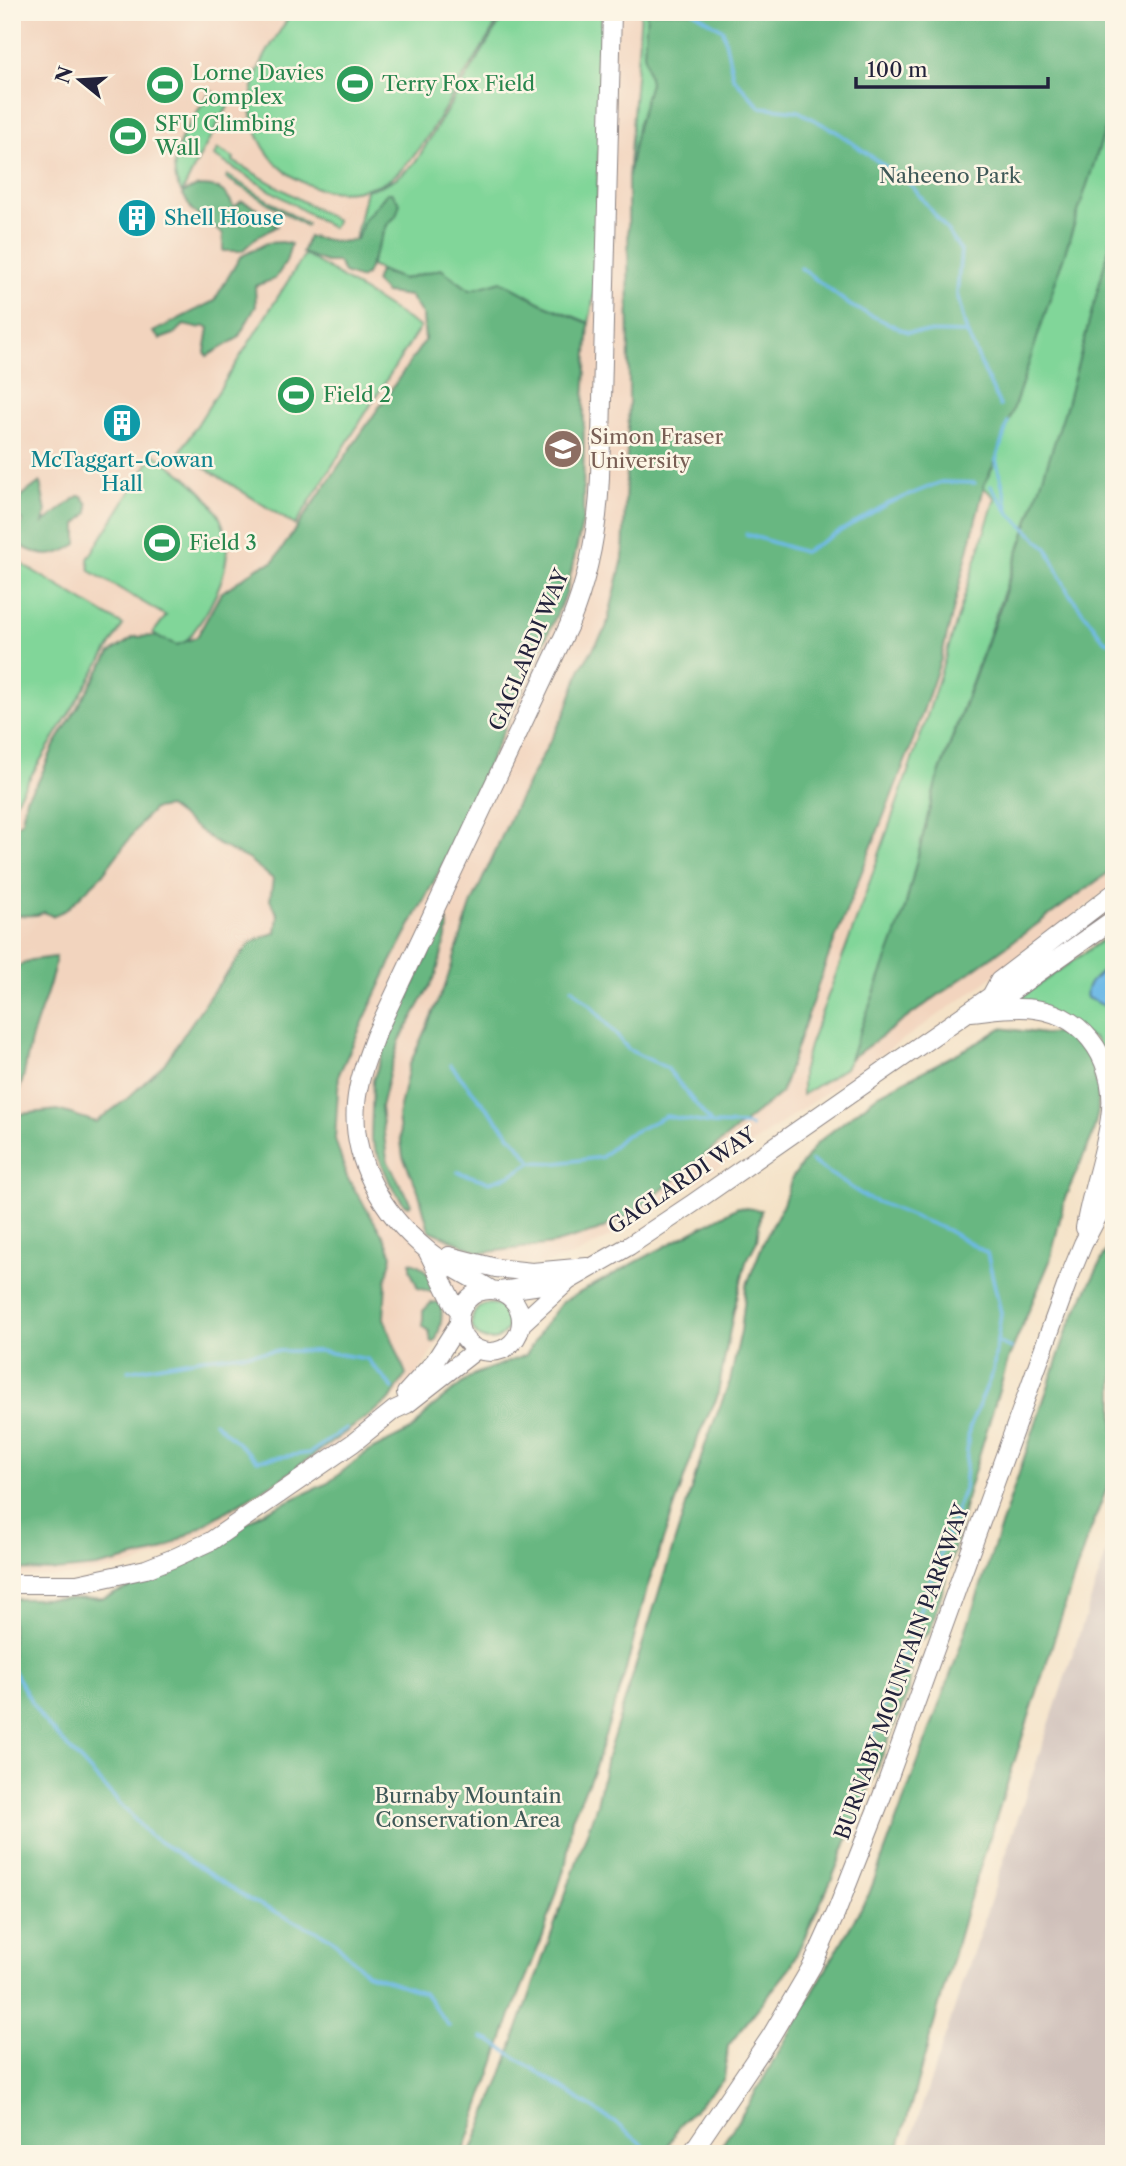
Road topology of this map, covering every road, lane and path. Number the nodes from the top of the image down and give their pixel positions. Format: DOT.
graph roads {
  1 [pos="612,12"];
  2 [pos="1114,893"];
  3 [pos="1114,919"];
  4 [pos="990,996"];
  5 [pos="967,1013"];
  6 [pos="1114,1185"];
  7 [pos="1083,1244"];
  8 [pos="427,1250"];
  9 [pos="594,1266"];
  10 [pos="568,1281"];
  11 [pos="495,1290"];
  12 [pos="459,1318"];
  13 [pos="521,1324"];
  14 [pos="476,1350"];
  15 [pos="394,1410"];
  16 [pos="12,1584"];
  17 [pos="691,2154"];
  1 -- 8 [label="street, GAGLARDI WAY"];
  2 -- 4 [label="street, GAGLARDI WAY"];
  3 -- 4 [label="street, GAGLARDI WAY"];
  4 -- 5 [label="street, GAGLARDI WAY"];
  5 -- 7 [label="street"];
  5 -- 9 [label="street, GAGLARDI WAY"];
  6 -- 7 [label="street, BURNABY MOUNTAIN PARKWAY"];
  7 -- 17 [label="street, BURNABY MOUNTAIN PARKWAY"];
  8 -- 9 [label="street"];
  8 -- 11 [label="street, GAGLARDI WAY"];
  8 -- 12 [label="street, GAGLARDI WAY"];
  9 -- 10 [label="street, GAGLARDI WAY"];
  10 -- 11 [label="street, GAGLARDI WAY"];
  10 -- 13 [label="street, GAGLARDI WAY"];
  11 -- 12 [label="street"];
  11 -- 13 [label="street"];
  12 -- 14 [label="street"];
  12 -- 15 [label="street"];
  13 -- 14 [label="street"];
  14 -- 15 [label="street"];
  15 -- 16 [label="street"];
}
